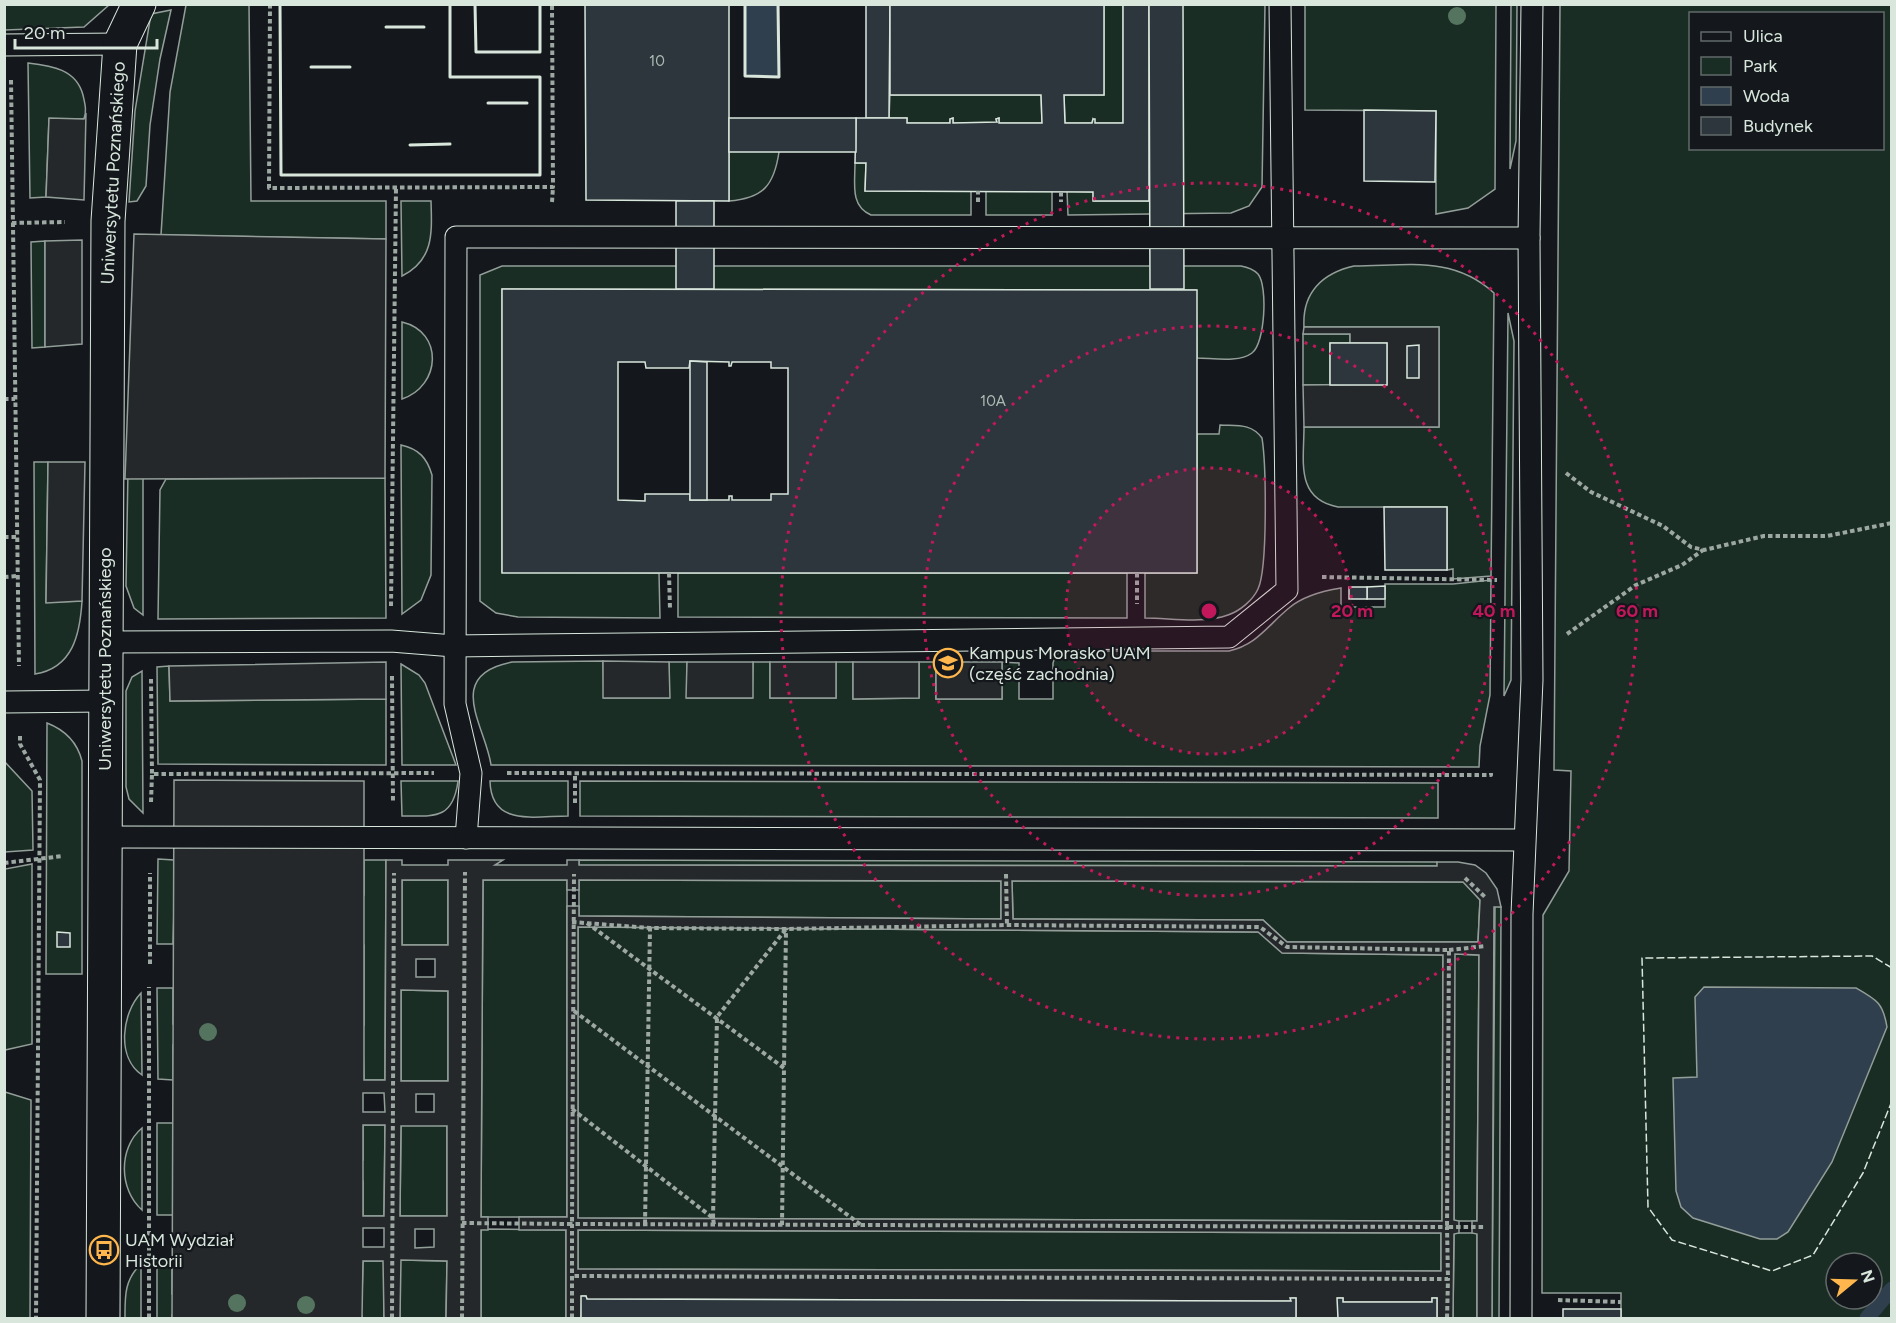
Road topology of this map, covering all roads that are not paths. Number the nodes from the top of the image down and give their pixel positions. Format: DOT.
graph roads {
  1 [pos="139,4"];
  2 [pos="1280,4"];
  3 [pos="1532,4"];
  4 [pos="120,44"];
  5 [pos="8,45"];
  6 [pos="1529,238"];
  7 [pos="1283,239"];
  8 [pos="104,642"];
  9 [pos="454,646"];
  10 [pos="4,702"];
  11 [pos="105,702"];
  12 [pos="105,837"];
  13 [pos="466,838"];
  14 [pos="1524,840"];
  15 [pos="1521,1309"];
  16 [pos="103,1318"];
  1 -- 4 [label="street, Uniwersytetu Poznańskiego"];
  2 -- 7 [label="lane"];
  3 -- 6 [label="lane"];
  4 -- 5 [label="lane"];
  4 -- 8 [label="street, Uniwersytetu Poznańskiego"];
  6 -- 7 [label="lane"];
  6 -- 14 [label="lane"];
  7 -- 9 [label="lane"];
  7 -- 9 [label="lane"];
  8 -- 9 [label="lane"];
  8 -- 11 [label="street, Uniwersytetu Poznańskiego"];
  9 -- 13 [label="lane"];
  10 -- 11 [label="lane"];
  11 -- 12 [label="street, Uniwersytetu Poznańskiego"];
  12 -- 13 [label="lane"];
  12 -- 16 [label="street, Uniwersytetu Poznańskiego"];
  13 -- 14 [label="lane"];
  14 -- 15 [label="lane"];
}
